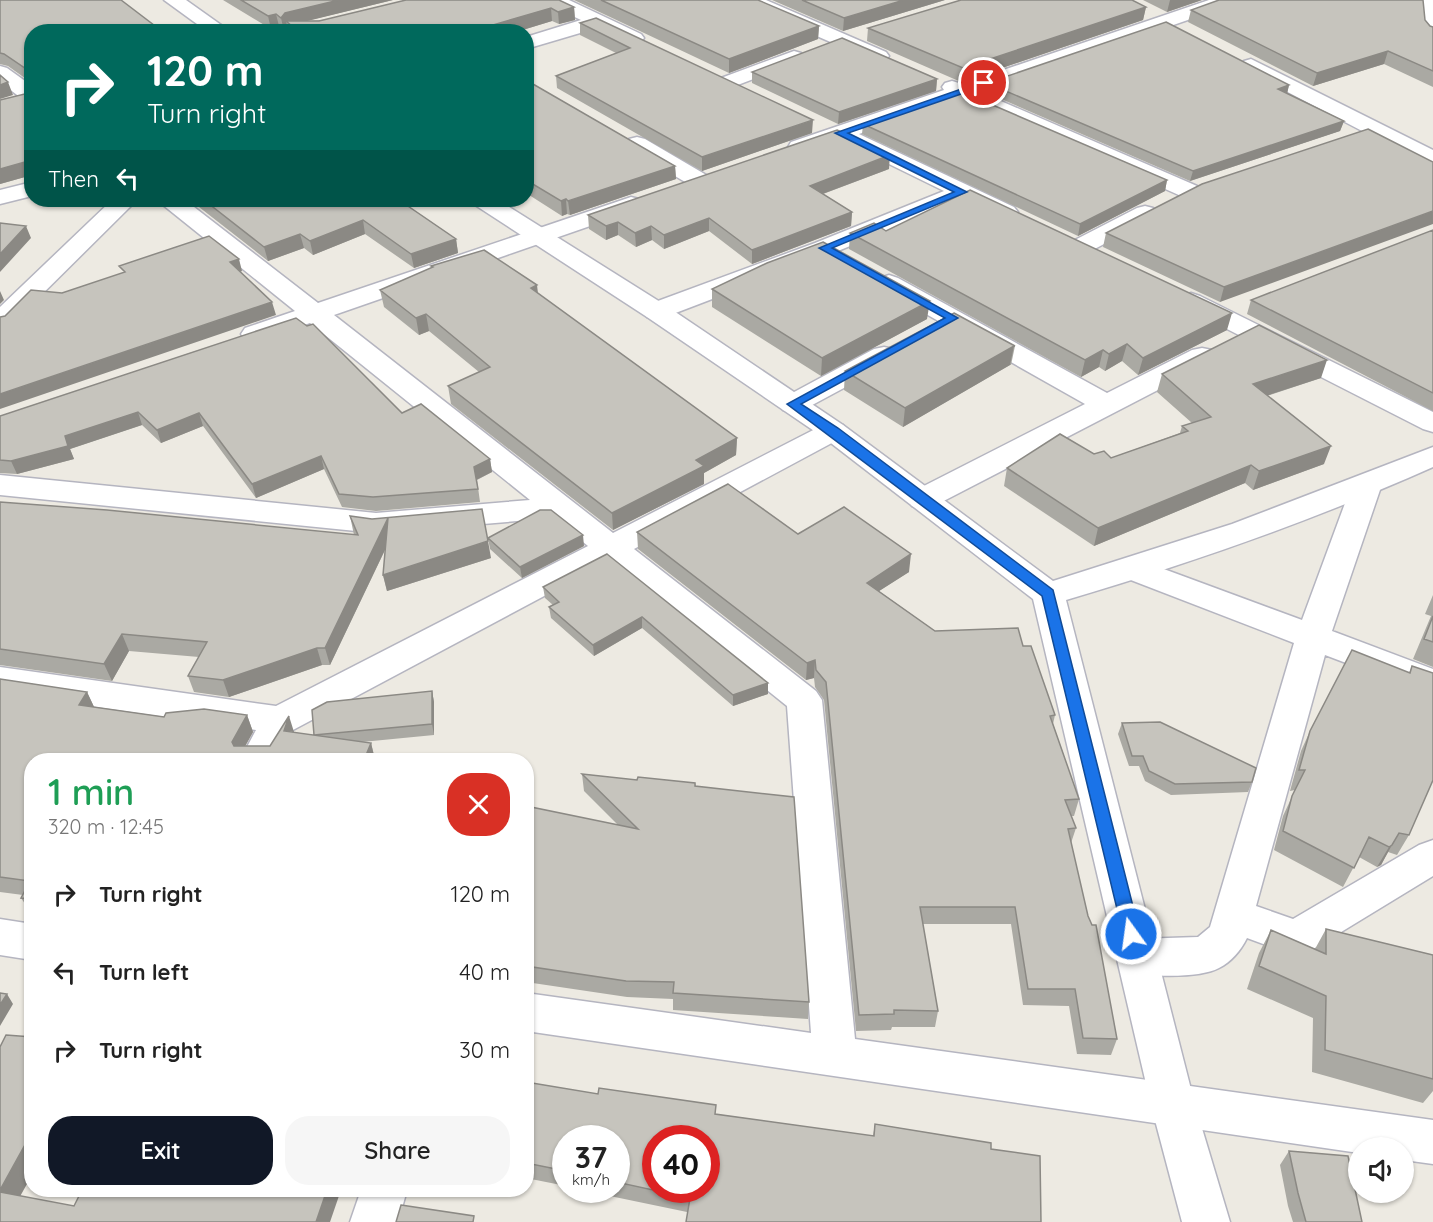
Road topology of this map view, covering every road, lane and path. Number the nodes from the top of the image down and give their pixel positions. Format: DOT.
graph roads {
  1 [pos="173,0"];
  2 [pos="554,0"];
  3 [pos="750,0"];
  4 [pos="1227,0"];
  5 [pos="1428,0"];
  6 [pos="1154,16"];
  7 [pos="599,21"];
  8 [pos="210,24"];
  9 [pos="874,30"];
  10 [pos="1186,32"];
  11 [pos="1433,33"];
  12 [pos="841,40"];
  13 [pos="534,41"];
  14 [pos="653,46"];
  15 [pos="1238,59"];
  16 [pos="896,63"];
  17 [pos="0,72"];
  18 [pos="707,72"];
  19 [pos="929,77"];
  20 [pos="728,82"];
  21 [pos="962,91"];
  22 [pos="24,92"];
  23 [pos="759,96"];
  24 [pos="24,101"];
  25 [pos="10,105"];
  26 [pos="809,119"];
  27 [pos="1374,129"];
  28 [pos="840,133"];
  29 [pos="618,134"];
  30 [pos="1341,140"];
  31 [pos="775,155"];
  32 [pos="1433,159"];
  33 [pos="24,191"];
  34 [pos="962,192"];
  35 [pos="0,197"];
  36 [pos="118,207"];
  37 [pos="180,207"];
  38 [pos="494,207"];
  39 [pos="1026,222"];
  40 [pos="538,235"];
  41 [pos="824,248"];
  42 [pos="1101,257"];
  43 [pos="1176,293"];
  44 [pos="656,311"];
  45 [pos="314,313"];
  46 [pos="953,318"];
  47 [pos="0,321"];
  48 [pos="1253,330"];
  49 [pos="235,340"];
  50 [pos="793,404"];
  51 [pos="1107,405"];
  52 [pos="1433,423"];
  53 [pos="833,431"];
  54 [pos="1433,456"];
  55 [pos="0,485"];
  56 [pos="1366,487"];
  57 [pos="923,499"];
  58 [pos="561,507"];
  59 [pos="611,546"];
  60 [pos="1134,569"];
  61 [pos="1048,594"];
  62 [pos="1313,637"];
  63 [pos="0,680"];
  64 [pos="1433,683"];
  65 [pos="280,720"];
  66 [pos="262,753"];
  67 [pos="1433,856"];
  68 [pos="1232,915"];
  69 [pos="0,937"];
  70 [pos="24,941"];
  71 [pos="1137,957"];
  72 [pos="534,1013"];
  73 [pos="835,1057"];
  74 [pos="1173,1105"];
  75 [pos="1433,1142"];
  76 [pos="382,1197"];
  77 [pos="374,1222"];
  78 [pos="1206,1222"];
  1 -- 8 [label="street"];
  2 -- 7 [label="street"];
  3 -- 12 [label="street"];
  4 -- 6 [label="street"];
  5 -- 11 [label="street"];
  6 -- 10 [label="street"];
  6 -- 21 [label="street"];
  7 -- 13 [label="street"];
  7 -- 14 [label="street"];
  9 -- 12 [label="street"];
  12 -- 16 [label="street"];
  12 -- 20 [label="street"];
  15 -- 27 [label="street"];
  17 -- 22 [label="street"];
  18 -- 20 [label="street"];
  19 -- 21 [label="street"];
  20 -- 23 [label="street"];
  21 -- 28 [label="street"];
  21 -- 42 [label="street"];
  24 -- 25 [label="street"];
  26 -- 28 [label="street"];
  27 -- 30 [label="street"];
  27 -- 32 [label="street"];
  28 -- 31 [label="street"];
  28 -- 34 [label="street"];
  29 -- 40 [label="street"];
  33 -- 35 [label="street"];
  34 -- 39 [label="street"];
  34 -- 41 [label="street"];
  36 -- 47 [label="street"];
  37 -- 45 [label="street"];
  38 -- 40 [label="street"];
  40 -- 44 [label="street"];
  40 -- 45 [label="street"];
  41 -- 44 [label="street"];
  41 -- 46 [label="street"];
  43 -- 48 [label="street"];
  44 -- 50 [label="street"];
  45 -- 49 [label="street"];
  45 -- 58 [label="street"];
  46 -- 50 [label="street"];
  46 -- 51 [label="street"];
  48 -- 51 [label="street"];
  48 -- 52 [label="street"];
  50 -- 53 [label="street"];
  51 -- 57 [label="street"];
  53 -- 57 [label="street"];
  53 -- 59 [label="street"];
  54 -- 56 [label="street"];
  55 -- 58 [label="street"];
  56 -- 60 [label="street"];
  56 -- 62 [label="street"];
  57 -- 61 [label="street"];
  58 -- 59 [label="street"];
  59 -- 65 [label="street"];
  59 -- 73 [label="street"];
  60 -- 61 [label="street"];
  60 -- 62 [label="street"];
  61 -- 71 [label="street"];
  62 -- 64 [label="street"];
  62 -- 68 [label="street"];
  63 -- 65 [label="street"];
  65 -- 66 [label="street"];
  67 -- 68 [label="street"];
  68 -- 71 [label="street"];
  69 -- 70 [label="street"];
  71 -- 74 [label="street"];
  72 -- 73 [label="street"];
  73 -- 74 [label="street"];
  74 -- 75 [label="street"];
  74 -- 78 [label="street"];
  76 -- 77 [label="street"];
}
